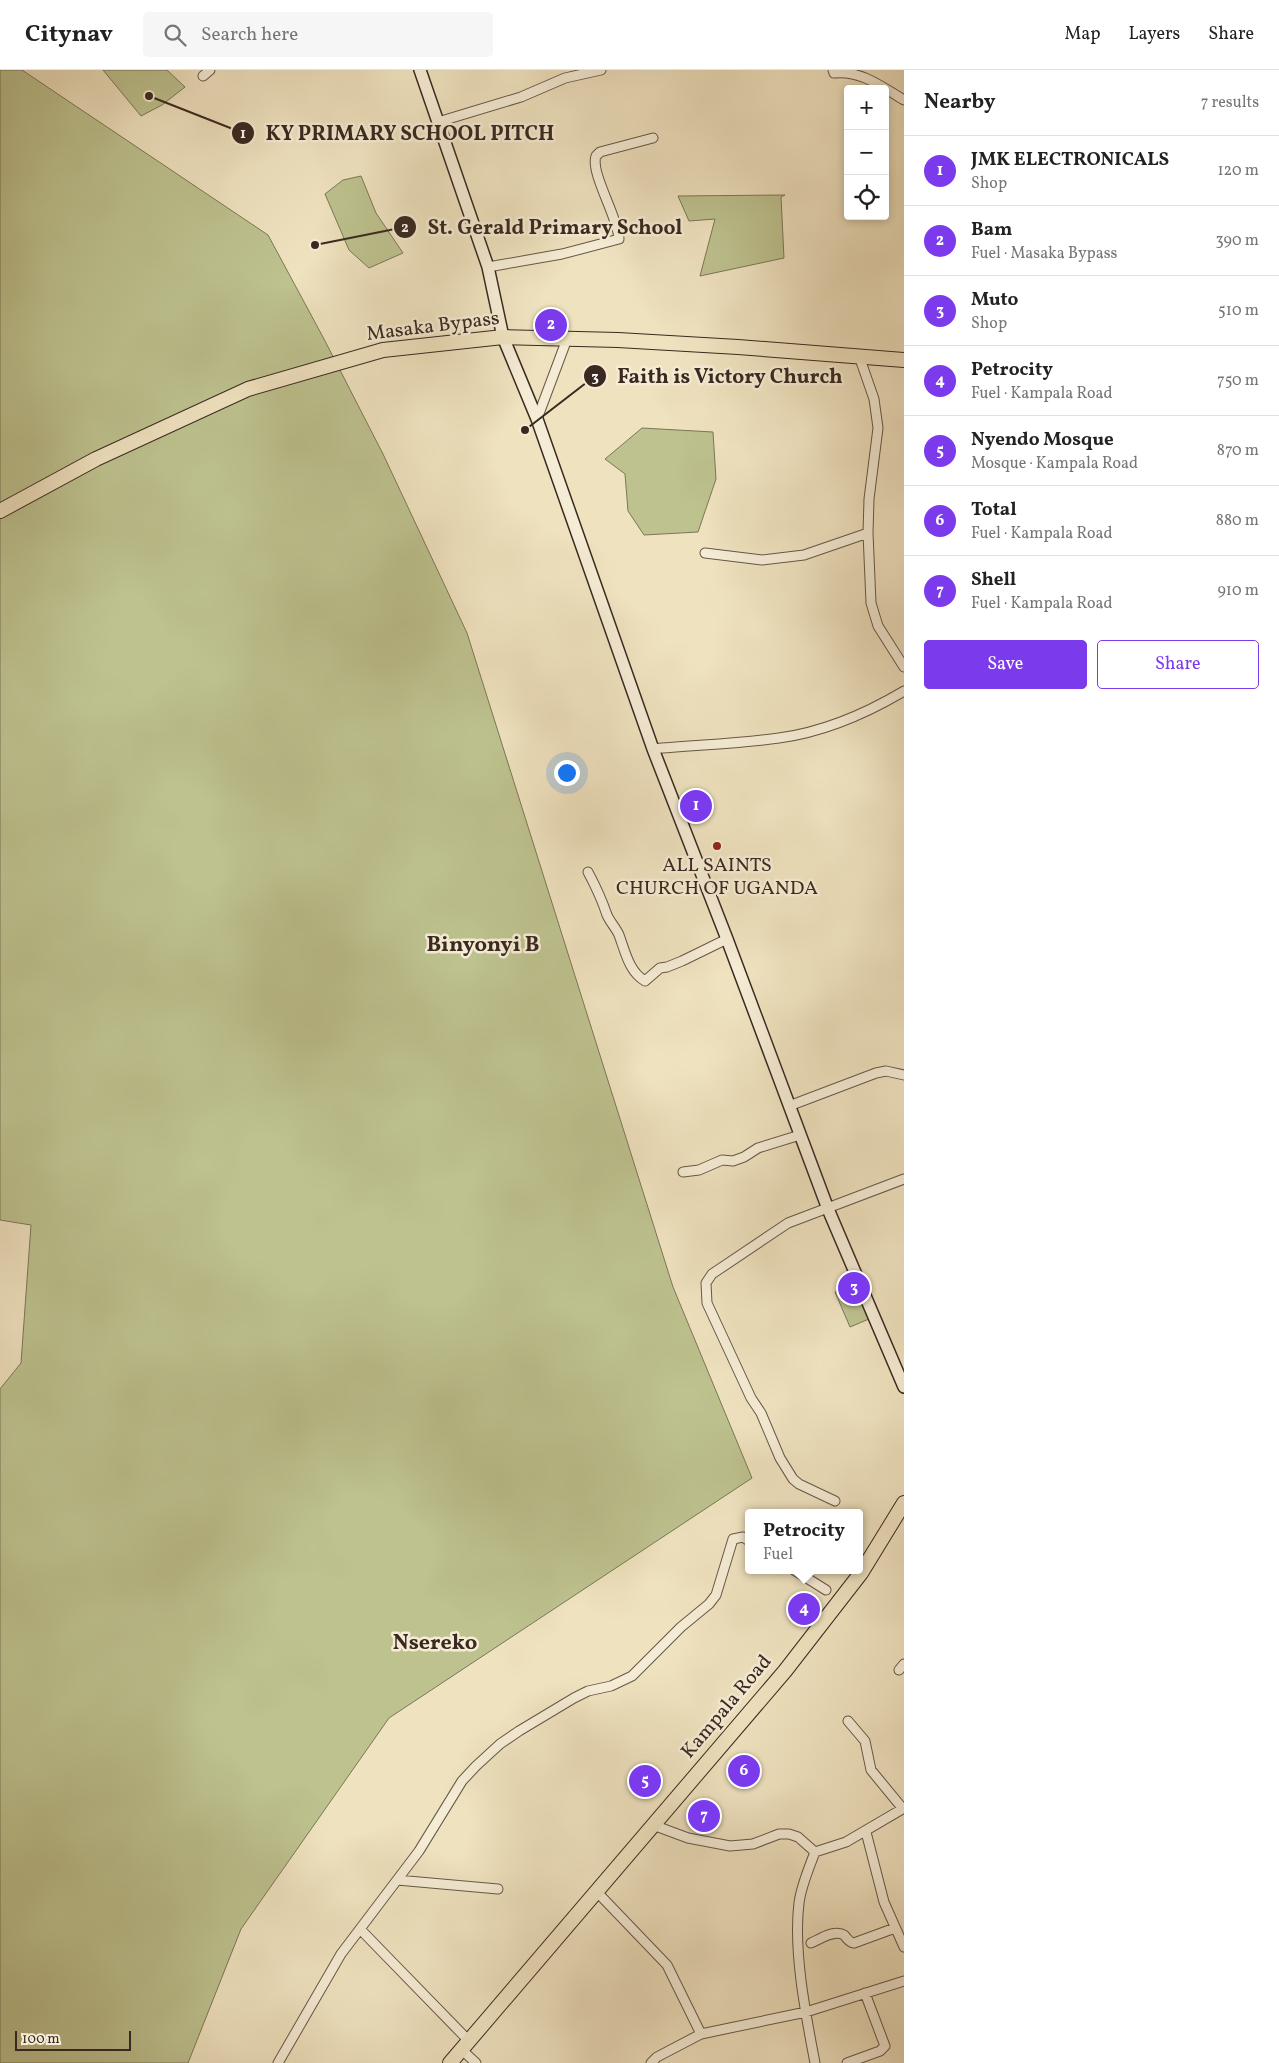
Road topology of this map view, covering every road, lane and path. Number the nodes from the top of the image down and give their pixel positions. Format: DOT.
graph roads {
  1 [pos="420,70"];
  2 [pos="601,70"];
  3 [pos="833,70"];
  4 [pos="904,100"];
  5 [pos="438,122"];
  6 [pos="653,138"];
  7 [pos="488,267"];
  8 [pos="503,337"];
  9 [pos="567,339"];
  10 [pos="859,356"];
  11 [pos="904,360"];
  12 [pos="538,419"];
  13 [pos="0,511"];
  14 [pos="868,533"];
  15 [pos="705,553"];
  16 [pos="904,667"];
  17 [pos="904,691"];
  18 [pos="653,749"];
  19 [pos="588,872"];
  20 [pos="728,939"];
  21 [pos="904,1075"];
  22 [pos="789,1106"];
  23 [pos="800,1135"];
  24 [pos="683,1172"];
  25 [pos="904,1179"];
  26 [pos="828,1209"];
  27 [pos="904,1387"];
  28 [pos="836,1500"];
  29 [pos="904,1503"];
  30 [pos="745,1539"];
  31 [pos="863,1570"];
  32 [pos="800,1574"];
  33 [pos="860,1574"];
  34 [pos="826,1590"];
  35 [pos="848,1721"];
  36 [pos="904,1809"];
  37 [pos="653,1825"];
  38 [pos="866,1832"];
  39 [pos="815,1852"];
  40 [pos="397,1880"];
  41 [pos="498,1889"];
  42 [pos="598,1892"];
  43 [pos="360,1928"];
  44 [pos="896,1928"];
  45 [pos="811,1943"];
  46 [pos="904,1947"];
  47 [pos="904,1981"];
  48 [pos="865,1993"];
  49 [pos="806,2012"];
  50 [pos="701,2034"];
  51 [pos="464,2045"];
  52 [pos="278,2063"];
  53 [pos="450,2063"];
  54 [pos="476,2063"];
  55 [pos="651,2063"];
  56 [pos="815,2063"];
  57 [pos="847,2063"];
  1 -- 5 [label="main road"];
  2 -- 5 [label="street"];
  3 -- 4 [label="street"];
  5 -- 7 [label="main road"];
  6 -- 7 [label="street"];
  7 -- 8 [label="main road"];
  8 -- 9 [label="main road, Masaka Bypass"];
  8 -- 12 [label="main road"];
  8 -- 13 [label="main road, Masaka Bypass"];
  9 -- 10 [label="main road, Masaka Bypass"];
  9 -- 12 [label="street"];
  10 -- 11 [label="main road, Masaka Bypass"];
  10 -- 14 [label="street"];
  12 -- 18 [label="main road"];
  14 -- 15 [label="street"];
  14 -- 16 [label="street"];
  17 -- 18 [label="street"];
  18 -- 20 [label="main road"];
  19 -- 20 [label="street"];
  20 -- 22 [label="main road"];
  21 -- 22 [label="street"];
  22 -- 23 [label="main road"];
  23 -- 24 [label="street"];
  23 -- 26 [label="main road"];
  25 -- 26 [label="street"];
  26 -- 27 [label="main road"];
  26 -- 28 [label="street"];
  29 -- 31 [label="main road, Kampala Road"];
  30 -- 40 [label="street"];
  32 -- 34 [label="street"];
  33 -- 37 [label="main road, Kampala Road"];
  35 -- 36 [label="street"];
  36 -- 38 [label="street"];
  37 -- 39 [label="street"];
  37 -- 42 [label="main road, Kampala Road"];
  38 -- 39 [label="street"];
  38 -- 44 [label="street"];
  39 -- 49 [label="street"];
  40 -- 41 [label="street"];
  40 -- 43 [label="street"];
  42 -- 50 [label="street"];
  42 -- 51 [label="main road, Kampala Road"];
  43 -- 51 [label="street"];
  43 -- 52 [label="street"];
  44 -- 45 [label="street"];
  44 -- 46 [label="street"];
  47 -- 48 [label="street"];
  48 -- 49 [label="street"];
  48 -- 57 [label="street"];
  49 -- 50 [label="street"];
  49 -- 56 [label="street"];
  50 -- 55 [label="street"];
  51 -- 53 [label="main road, Kampala Road"];
  51 -- 54 [label="street"];
}
